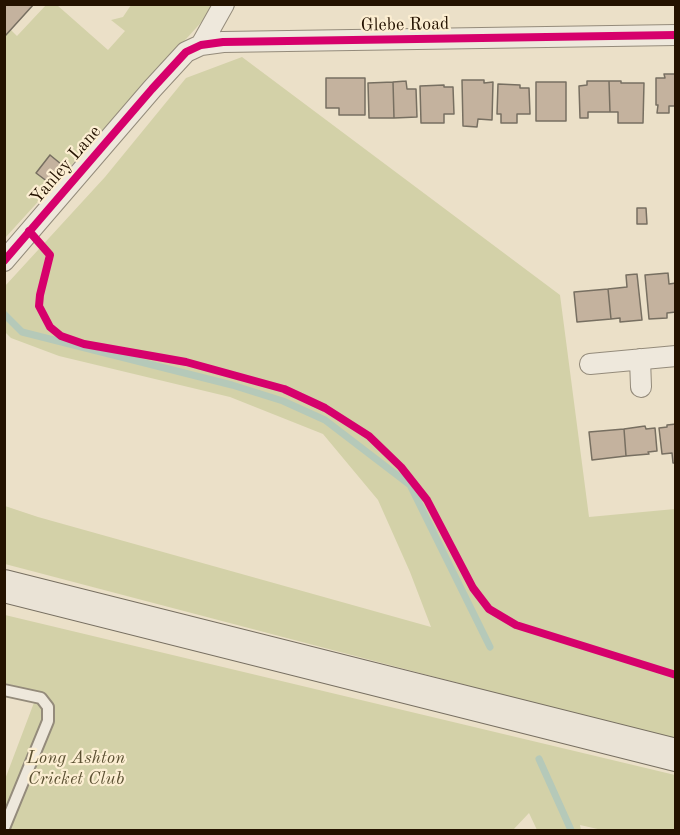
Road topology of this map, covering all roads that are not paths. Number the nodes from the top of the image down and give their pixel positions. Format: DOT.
graph roads {
  1 [pos="224,4"];
  2 [pos="675,35"];
  3 [pos="201,45"];
  4 [pos="152,89"];
  5 [pos="4,261"];
  6 [pos="675,357"];
  7 [pos="640,359"];
  8 [pos="590,364"];
  9 [pos="642,387"];
  10 [pos="4,586"];
  11 [pos="4,690"];
  12 [pos="675,755"];
  13 [pos="4,828"];
  1 -- 3 [label="street"];
  2 -- 3 [label="street, Glebe Road"];
  3 -- 4 [label="street, Glebe Road"];
  4 -- 5 [label="street, Yanley Lane"];
  6 -- 7 [label="street"];
  7 -- 8 [label="street"];
  7 -- 9 [label="street"];
  10 -- 12 [label="main road"];
  11 -- 13 [label="lane"];
}
